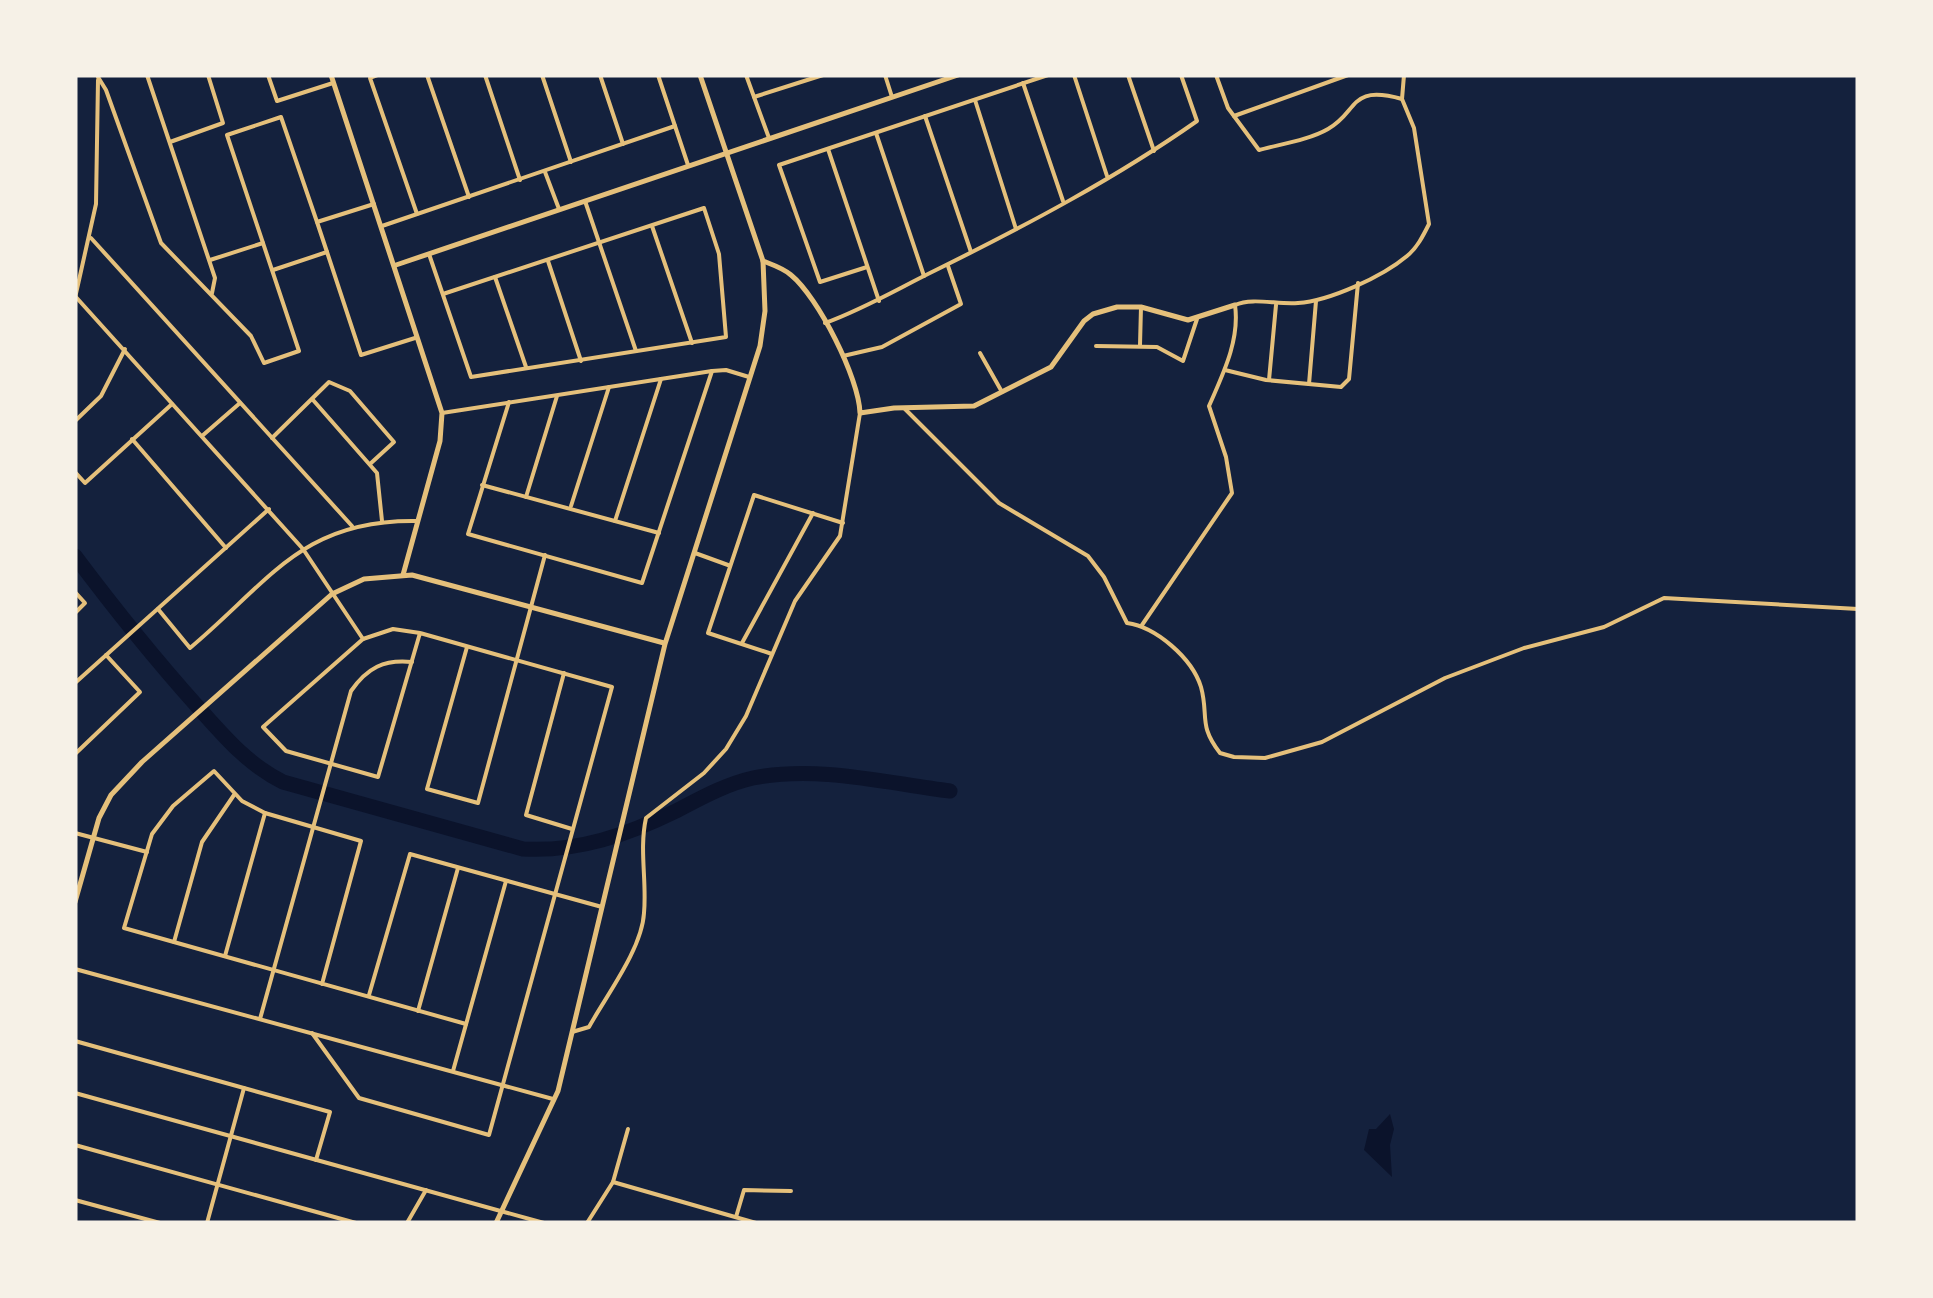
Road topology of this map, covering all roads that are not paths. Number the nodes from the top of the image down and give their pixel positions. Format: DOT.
graph roads {
  1 [pos="147,75"];
  2 [pos="208,75"];
  3 [pos="268,75"];
  4 [pos="330,75"];
  5 [pos="378,75"];
  6 [pos="427,75"];
  7 [pos="485,75"];
  8 [pos="542,75"];
  9 [pos="600,75"];
  10 [pos="658,75"];
  11 [pos="700,75"];
  12 [pos="746,75"];
  13 [pos="823,75"];
  14 [pos="886,75"];
  15 [pos="958,75"];
  16 [pos="1048,75"];
  17 [pos="1074,75"];
  18 [pos="1128,75"];
  19 [pos="1181,75"];
  20 [pos="1348,75"];
  21 [pos="1404,75"];
  22 [pos="98,76"];
  23 [pos="1219,76"];
  24 [pos="805,78"];
  25 [pos="334,83"];
  26 [pos="1023,83"];
  27 [pos="754,97"];
  28 [pos="892,97"];
  29 [pos="1402,98"];
  30 [pos="974,100"];
  31 [pos="925,116"];
  32 [pos="1234,116"];
  33 [pos="675,126"];
  34 [pos="876,133"];
  35 [pos="768,138"];
  36 [pos="170,142"];
  37 [pos="623,144"];
  38 [pos="828,149"];
  39 [pos="1154,151"];
  40 [pos="728,154"];
  41 [pos="571,162"];
  42 [pos="688,166"];
  43 [pos="545,172"];
  44 [pos="1107,176"];
  45 [pos="520,180"];
  46 [pos="469,196"];
  47 [pos="585,202"];
  48 [pos="1063,202"];
  49 [pos="374,204"];
  50 [pos="559,210"];
  51 [pos="416,214"];
  52 [pos="317,222"];
  53 [pos="382,226"];
  54 [pos="652,226"];
  55 [pos="1016,229"];
  56 [pos="91,238"];
  57 [pos="599,242"];
  58 [pos="264,243"];
  59 [pos="326,252"];
  60 [pos="971,252"];
  61 [pos="429,254"];
  62 [pos="210,260"];
  63 [pos="547,260"];
  64 [pos="763,261"];
  65 [pos="948,264"];
  66 [pos="396,265"];
  67 [pos="866,267"];
  68 [pos="272,270"];
  69 [pos="924,276"];
  70 [pos="496,277"];
  71 [pos="1358,283"];
  72 [pos="212,293"];
  73 [pos="443,294"];
  74 [pos="75,297"];
  75 [pos="878,300"];
  76 [pos="1316,301"];
  77 [pos="1276,304"];
  78 [pos="1235,305"];
  79 [pos="1140,307"];
  80 [pos="1197,320"];
  81 [pos="825,323"];
  82 [pos="419,337"];
  83 [pos="692,343"];
  84 [pos="1096,346"];
  85 [pos="1140,346"];
  86 [pos="125,350"];
  87 [pos="636,352"];
  88 [pos="980,353"];
  89 [pos="843,356"];
  90 [pos="582,360"];
  91 [pos="526,369"];
  92 [pos="1224,370"];
  93 [pos="712,371"];
  94 [pos="752,378"];
  95 [pos="661,379"];
  96 [pos="1269,380"];
  97 [pos="1309,384"];
  98 [pos="609,387"];
  99 [pos="1002,392"];
  100 [pos="558,395"];
  101 [pos="312,399"];
  102 [pos="240,402"];
  103 [pos="508,402"];
  104 [pos="172,404"];
  105 [pos="905,409"];
  106 [pos="442,413"];
  107 [pos="860,413"];
  108 [pos="75,420"];
  109 [pos="202,436"];
  110 [pos="132,438"];
  111 [pos="272,438"];
  112 [pos="370,464"];
  113 [pos="75,472"];
  114 [pos="482,485"];
  115 [pos="526,496"];
  116 [pos="570,508"];
  117 [pos="268,510"];
  118 [pos="813,513"];
  119 [pos="382,521"];
  120 [pos="614,521"];
  121 [pos="418,522"];
  122 [pos="843,522"];
  123 [pos="352,526"];
  124 [pos="658,533"];
  125 [pos="226,548"];
  126 [pos="303,548"];
  127 [pos="695,552"];
  128 [pos="545,556"];
  129 [pos="729,566"];
  130 [pos="404,575"];
  131 [pos="75,592"];
  132 [pos="332,594"];
  133 [pos="531,606"];
  134 [pos="158,609"];
  135 [pos="1858,610"];
  136 [pos="75,613"];
  137 [pos="1142,625"];
  138 [pos="420,634"];
  139 [pos="363,639"];
  140 [pos="742,643"];
  141 [pos="665,644"];
  142 [pos="468,646"];
  143 [pos="106,654"];
  144 [pos="772,654"];
  145 [pos="516,660"];
  146 [pos="412,662"];
  147 [pos="564,673"];
  148 [pos="75,682"];
  149 [pos="75,754"];
  150 [pos="330,766"];
  151 [pos="234,794"];
  152 [pos="265,813"];
  153 [pos="315,823"];
  154 [pos="572,829"];
  155 [pos="75,833"];
  156 [pos="93,838"];
  157 [pos="147,852"];
  158 [pos="458,868"];
  159 [pos="506,881"];
  160 [pos="554,894"];
  161 [pos="75,902"];
  162 [pos="602,907"];
  163 [pos="174,942"];
  164 [pos="224,956"];
  165 [pos="75,969"];
  166 [pos="274,970"];
  167 [pos="322,984"];
  168 [pos="368,997"];
  169 [pos="418,1011"];
  170 [pos="260,1019"];
  171 [pos="466,1024"];
  172 [pos="572,1032"];
  173 [pos="312,1034"];
  174 [pos="75,1041"];
  175 [pos="453,1072"];
  176 [pos="503,1085"];
  177 [pos="244,1088"];
  178 [pos="75,1093"];
  179 [pos="555,1099"];
  180 [pos="628,1129"];
  181 [pos="231,1136"];
  182 [pos="75,1146"];
  183 [pos="316,1160"];
  184 [pos="613,1182"];
  185 [pos="218,1185"];
  186 [pos="426,1190"];
  187 [pos="791,1190"];
  188 [pos="75,1200"];
  189 [pos="502,1211"];
  190 [pos="736,1217"];
  191 [pos="160,1223"];
  192 [pos="207,1223"];
  193 [pos="356,1223"];
  194 [pos="407,1223"];
  195 [pos="496,1223"];
  196 [pos="544,1223"];
  197 [pos="587,1223"];
  198 [pos="756,1223"];
  1 -- 36 [label="street"];
  2 -- 36 [label="street"];
  3 -- 25 [label="street"];
  4 -- 25 [label="street"];
  5 -- 51 [label="street"];
  6 -- 46 [label="street"];
  7 -- 45 [label="street"];
  8 -- 41 [label="street"];
  9 -- 37 [label="street"];
  10 -- 33 [label="street"];
  11 -- 40 [label="street"];
  12 -- 27 [label="street"];
  13 -- 24 [label="street"];
  14 -- 28 [label="street"];
  15 -- 28 [label="street"];
  16 -- 26 [label="street"];
  17 -- 44 [label="street"];
  18 -- 39 [label="street"];
  19 -- 39 [label="street"];
  20 -- 32 [label="street"];
  21 -- 29 [label="street"];
  22 -- 56 [label="street"];
  22 -- 72 [label="street"];
  23 -- 32 [label="street"];
  24 -- 27 [label="street"];
  25 -- 49 [label="street"];
  26 -- 30 [label="street"];
  26 -- 48 [label="street"];
  27 -- 35 [label="street"];
  28 -- 35 [label="street"];
  29 -- 32 [label="street"];
  29 -- 71 [label="street"];
  30 -- 31 [label="street"];
  30 -- 55 [label="street"];
  31 -- 34 [label="street"];
  31 -- 60 [label="street"];
  33 -- 37 [label="street"];
  33 -- 42 [label="street"];
  34 -- 38 [label="street"];
  34 -- 69 [label="street"];
  35 -- 40 [label="street"];
  36 -- 62 [label="street"];
  37 -- 41 [label="street"];
  38 -- 67 [label="street"];
  38 -- 67 [label="street"];
  39 -- 44 [label="street"];
  40 -- 42 [label="street"];
  40 -- 64 [label="street"];
  41 -- 43 [label="street"];
  42 -- 47 [label="street"];
  43 -- 45 [label="street"];
  43 -- 50 [label="street"];
  44 -- 48 [label="street"];
  45 -- 46 [label="street"];
  46 -- 51 [label="street"];
  47 -- 50 [label="street"];
  47 -- 57 [label="street"];
  48 -- 55 [label="street"];
  49 -- 52 [label="street"];
  49 -- 53 [label="street"];
  50 -- 61 [label="street"];
  51 -- 53 [label="street"];
  52 -- 58 [label="street"];
  52 -- 59 [label="street"];
  53 -- 66 [label="street"];
  54 -- 57 [label="street"];
  54 -- 83 [label="street"];
  54 -- 83 [label="street"];
  55 -- 60 [label="street"];
  56 -- 74 [label="street"];
  56 -- 102 [label="street"];
  57 -- 63 [label="street"];
  57 -- 87 [label="street"];
  58 -- 62 [label="street"];
  58 -- 68 [label="street"];
  59 -- 68 [label="street"];
  59 -- 82 [label="street"];
  60 -- 65 [label="street"];
  61 -- 66 [label="street"];
  61 -- 73 [label="street"];
  62 -- 72 [label="street"];
  63 -- 70 [label="street"];
  63 -- 90 [label="street"];
  64 -- 81 [label="street"];
  64 -- 94 [label="street"];
  65 -- 69 [label="street"];
  65 -- 89 [label="street"];
  66 -- 82 [label="street"];
  67 -- 75 [label="street"];
  68 -- 72 [label="street"];
  69 -- 75 [label="street"];
  70 -- 73 [label="street"];
  70 -- 91 [label="street"];
  71 -- 76 [label="street"];
  71 -- 97 [label="street"];
  73 -- 91 [label="street"];
  74 -- 86 [label="street"];
  75 -- 81 [label="street"];
  76 -- 77 [label="street"];
  76 -- 97 [label="street"];
  77 -- 78 [label="street"];
  77 -- 96 [label="street"];
  78 -- 80 [label="street"];
  78 -- 92 [label="street"];
  79 -- 80 [label="street"];
  79 -- 85 [label="street"];
  79 -- 99 [label="street"];
  80 -- 85 [label="street"];
  81 -- 89 [label="street"];
  82 -- 106 [label="street"];
  83 -- 87 [label="street"];
  84 -- 85 [label="street"];
  86 -- 104 [label="street"];
  86 -- 108 [label="street"];
  87 -- 90 [label="street"];
  88 -- 99 [label="street"];
  89 -- 107 [label="street"];
  90 -- 91 [label="street"];
  92 -- 96 [label="street"];
  92 -- 137 [label="street"];
  93 -- 94 [label="street"];
  93 -- 95 [label="street"];
  93 -- 124 [label="street"];
  94 -- 127 [label="street"];
  95 -- 98 [label="street"];
  95 -- 120 [label="street"];
  96 -- 97 [label="street"];
  98 -- 100 [label="street"];
  98 -- 116 [label="street"];
  99 -- 105 [label="street"];
  100 -- 103 [label="street"];
  100 -- 115 [label="street"];
  101 -- 111 [label="street"];
  101 -- 112 [label="street"];
  101 -- 112 [label="street"];
  102 -- 109 [label="street"];
  102 -- 111 [label="street"];
  103 -- 106 [label="street"];
  103 -- 114 [label="street"];
  104 -- 109 [label="street"];
  104 -- 110 [label="street"];
  105 -- 107 [label="street"];
  105 -- 137 [label="street"];
  106 -- 121 [label="street"];
  107 -- 122 [label="street"];
  109 -- 117 [label="street"];
  110 -- 113 [label="street"];
  110 -- 125 [label="street"];
  111 -- 123 [label="street"];
  112 -- 119 [label="street"];
  114 -- 115 [label="street"];
  114 -- 128 [label="street"];
  115 -- 116 [label="street"];
  116 -- 120 [label="street"];
  117 -- 125 [label="street"];
  117 -- 126 [label="street"];
  118 -- 122 [label="street"];
  118 -- 129 [label="street"];
  118 -- 140 [label="street"];
  119 -- 121 [label="street"];
  119 -- 123 [label="street"];
  120 -- 124 [label="street"];
  121 -- 130 [label="street"];
  122 -- 144 [label="street"];
  123 -- 126 [label="street"];
  124 -- 128 [label="street"];
  125 -- 134 [label="street"];
  126 -- 132 [label="street"];
  126 -- 134 [label="street"];
  127 -- 129 [label="street"];
  127 -- 141 [label="street"];
  128 -- 133 [label="street"];
  129 -- 140 [label="street"];
  130 -- 132 [label="street"];
  130 -- 133 [label="street"];
  131 -- 136 [label="street"];
  132 -- 139 [label="street"];
  132 -- 156 [label="street"];
  133 -- 141 [label="street"];
  133 -- 145 [label="street"];
  134 -- 143 [label="street"];
  135 -- 137 [label="street"];
  138 -- 139 [label="street"];
  138 -- 142 [label="street"];
  138 -- 146 [label="street"];
  139 -- 150 [label="street"];
  140 -- 144 [label="street"];
  141 -- 162 [label="street"];
  142 -- 145 [label="street"];
  142 -- 145 [label="street"];
  143 -- 148 [label="street"];
  143 -- 149 [label="street"];
  144 -- 172 [label="street"];
  145 -- 147 [label="street"];
  146 -- 150 [label="street"];
  146 -- 150 [label="street"];
  147 -- 154 [label="street"];
  147 -- 154 [label="street"];
  150 -- 153 [label="street"];
  151 -- 152 [label="street"];
  151 -- 157 [label="street"];
  151 -- 163 [label="street"];
  152 -- 153 [label="street"];
  152 -- 164 [label="street"];
  153 -- 166 [label="street"];
  153 -- 167 [label="street"];
  154 -- 160 [label="street"];
  155 -- 156 [label="street"];
  156 -- 157 [label="street"];
  156 -- 161 [label="street"];
  157 -- 163 [label="street"];
  158 -- 159 [label="street"];
  158 -- 168 [label="street"];
  158 -- 169 [label="street"];
  159 -- 160 [label="street"];
  159 -- 171 [label="street"];
  160 -- 162 [label="street"];
  160 -- 176 [label="street"];
  162 -- 172 [label="street"];
  163 -- 164 [label="street"];
  164 -- 166 [label="street"];
  165 -- 170 [label="street"];
  166 -- 167 [label="street"];
  166 -- 170 [label="street"];
  167 -- 168 [label="street"];
  168 -- 169 [label="street"];
  169 -- 171 [label="street"];
  170 -- 173 [label="street"];
  171 -- 175 [label="street"];
  172 -- 179 [label="street"];
  173 -- 175 [label="street"];
  173 -- 176 [label="street"];
  174 -- 177 [label="street"];
  175 -- 176 [label="street"];
  176 -- 179 [label="street"];
  177 -- 181 [label="street"];
  177 -- 183 [label="street"];
  178 -- 181 [label="street"];
  179 -- 189 [label="street"];
  180 -- 184 [label="street"];
  181 -- 183 [label="street"];
  181 -- 185 [label="street"];
  182 -- 185 [label="street"];
  183 -- 186 [label="street"];
  184 -- 190 [label="street"];
  184 -- 197 [label="street"];
  185 -- 192 [label="street"];
  185 -- 193 [label="street"];
  186 -- 189 [label="street"];
  186 -- 194 [label="street"];
  187 -- 190 [label="street"];
  188 -- 191 [label="street"];
  189 -- 195 [label="street"];
  189 -- 196 [label="street"];
  190 -- 198 [label="street"];
}
